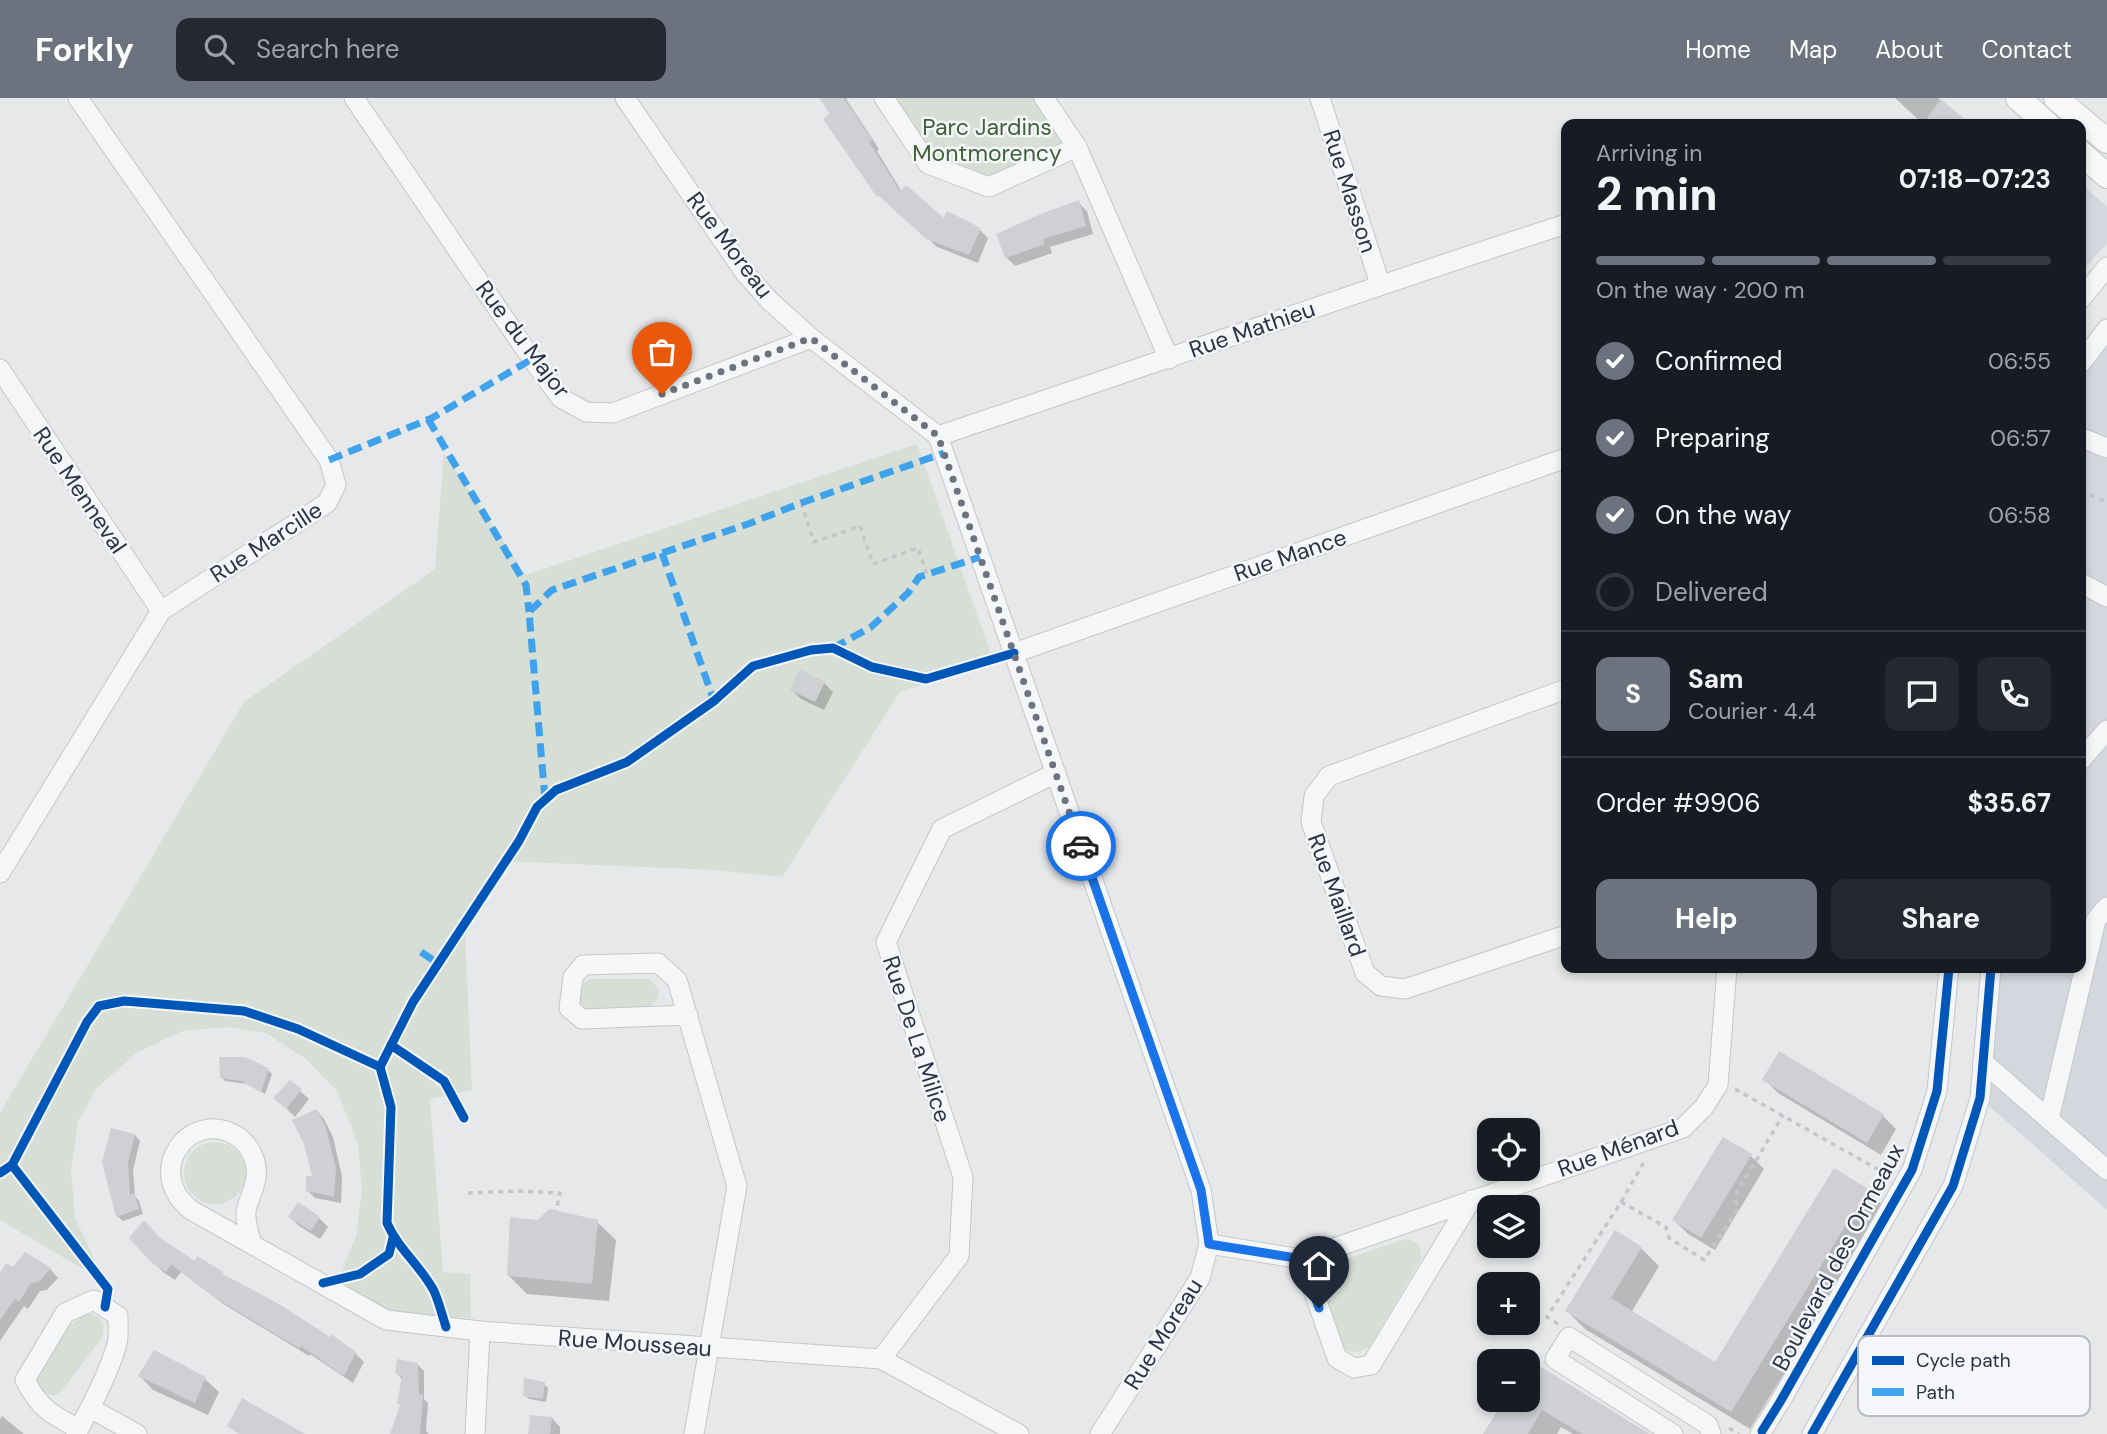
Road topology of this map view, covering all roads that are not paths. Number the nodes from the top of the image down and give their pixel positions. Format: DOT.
graph roads {
  1 [pos="78,98"];
  2 [pos="355,98"];
  3 [pos="625,98"];
  4 [pos="884,98"];
  5 [pos="1044,98"];
  6 [pos="1320,98"];
  7 [pos="2018,98"];
  8 [pos="2056,98"];
  9 [pos="2042,119"];
  10 [pos="2081,119"];
  11 [pos="2086,123"];
  12 [pos="2107,141"];
  13 [pos="1077,147"];
  14 [pos="2086,157"];
  15 [pos="2107,176"];
  16 [pos="1561,226"];
  17 [pos="2107,267"];
  18 [pos="1380,284"];
  19 [pos="2086,293"];
  20 [pos="2107,329"];
  21 [pos="811,338"];
  22 [pos="2086,356"];
  23 [pos="1169,359"];
  24 [pos="0,369"];
  25 [pos="938,436"];
  26 [pos="2087,440"];
  27 [pos="2107,448"];
  28 [pos="1561,460"];
  29 [pos="2086,586"];
  30 [pos="2107,597"];
  31 [pos="160,611"];
  32 [pos="1014,653"];
  33 [pos="1561,691"];
  34 [pos="2107,730"];
  35 [pos="2086,754"];
  36 [pos="1056,773"];
  37 [pos="0,873"];
  38 [pos="2107,908"];
  39 [pos="1561,936"];
  40 [pos="2086,962"];
  41 [pos="1727,973"];
  42 [pos="1949,973"];
  43 [pos="1991,973"];
  44 [pos="2083,973"];
  45 [pos="688,1015"];
  46 [pos="1983,1062"];
  47 [pos="2049,1119"];
  48 [pos="2107,1170"];
  49 [pos="1471,1200"];
  50 [pos="252,1244"];
  51 [pos="1209,1244"];
  52 [pos="1302,1259"];
  53 [pos="480,1331"];
  54 [pos="1868,1336"];
  55 [pos="710,1348"];
  56 [pos="1858,1353"];
  57 [pos="881,1359"];
  58 [pos="90,1408"];
  59 [pos="77,1431"];
  60 [pos="1719,1431"];
  61 [pos="1763,1433"];
  62 [pos="137,1434"];
  63 [pos="475,1434"];
  64 [pos="694,1434"];
  65 [pos="1018,1434"];
  66 [pos="1100,1434"];
  67 [pos="1673,1434"];
  68 [pos="1812,1434"];
  1 -- 31 [label="street, Rue Marcille"];
  2 -- 21 [label="street, Rue du Major"];
  3 -- 21 [label="street, Rue Moreau"];
  4 -- 13 [label="street"];
  5 -- 13 [label="street"];
  6 -- 18 [label="street, Rue Masson"];
  7 -- 9 [label="main road"];
  8 -- 10 [label="main road"];
  11 -- 12 [label="main road"];
  13 -- 23 [label="street"];
  14 -- 15 [label="main road"];
  16 -- 18 [label="street, Rue Mathieu"];
  17 -- 19 [label="street"];
  18 -- 23 [label="street, Rue Mathieu"];
  20 -- 22 [label="street"];
  21 -- 25 [label="street, Rue Moreau"];
  23 -- 25 [label="street, Rue Mathieu"];
  24 -- 31 [label="street, Rue Menneval"];
  25 -- 32 [label="street, Rue Moreau"];
  26 -- 27 [label="street"];
  28 -- 32 [label="street, Rue Mance"];
  29 -- 30 [label="street"];
  31 -- 37 [label="street, Rue Marcille"];
  32 -- 36 [label="street, Rue Moreau"];
  33 -- 39 [label="street, Rue Maillard"];
  34 -- 35 [label="street"];
  36 -- 51 [label="street, Rue Moreau"];
  36 -- 57 [label="street, Rue De La Milice"];
  38 -- 40 [label="street"];
  41 -- 49 [label="street, Rue Ménard"];
  42 -- 61 [label="street, Boulevard des Ormeaux"];
  43 -- 46 [label="street"];
  44 -- 47 [label="street"];
  45 -- 45 [label="street"];
  45 -- 55 [label="street"];
  46 -- 47 [label="street"];
  46 -- 54 [label="street"];
  47 -- 48 [label="street"];
  49 -- 52 [label="street, Rue Ménard"];
  49 -- 52 [label="street"];
  50 -- 50 [label="street, Rue Mousseau"];
  50 -- 53 [label="street, Rue Mousseau"];
  51 -- 52 [label="street, Rue Ménard"];
  51 -- 66 [label="street, Rue Moreau"];
  53 -- 55 [label="street, Rue Mousseau"];
  53 -- 63 [label="street"];
  55 -- 57 [label="street, Rue Mousseau"];
  55 -- 64 [label="street"];
  56 -- 68 [label="street"];
  57 -- 65 [label="street, Rue Mousseau"];
  58 -- 59 [label="street"];
  58 -- 59 [label="street"];
  58 -- 62 [label="street"];
  60 -- 67 [label="street"];
}
